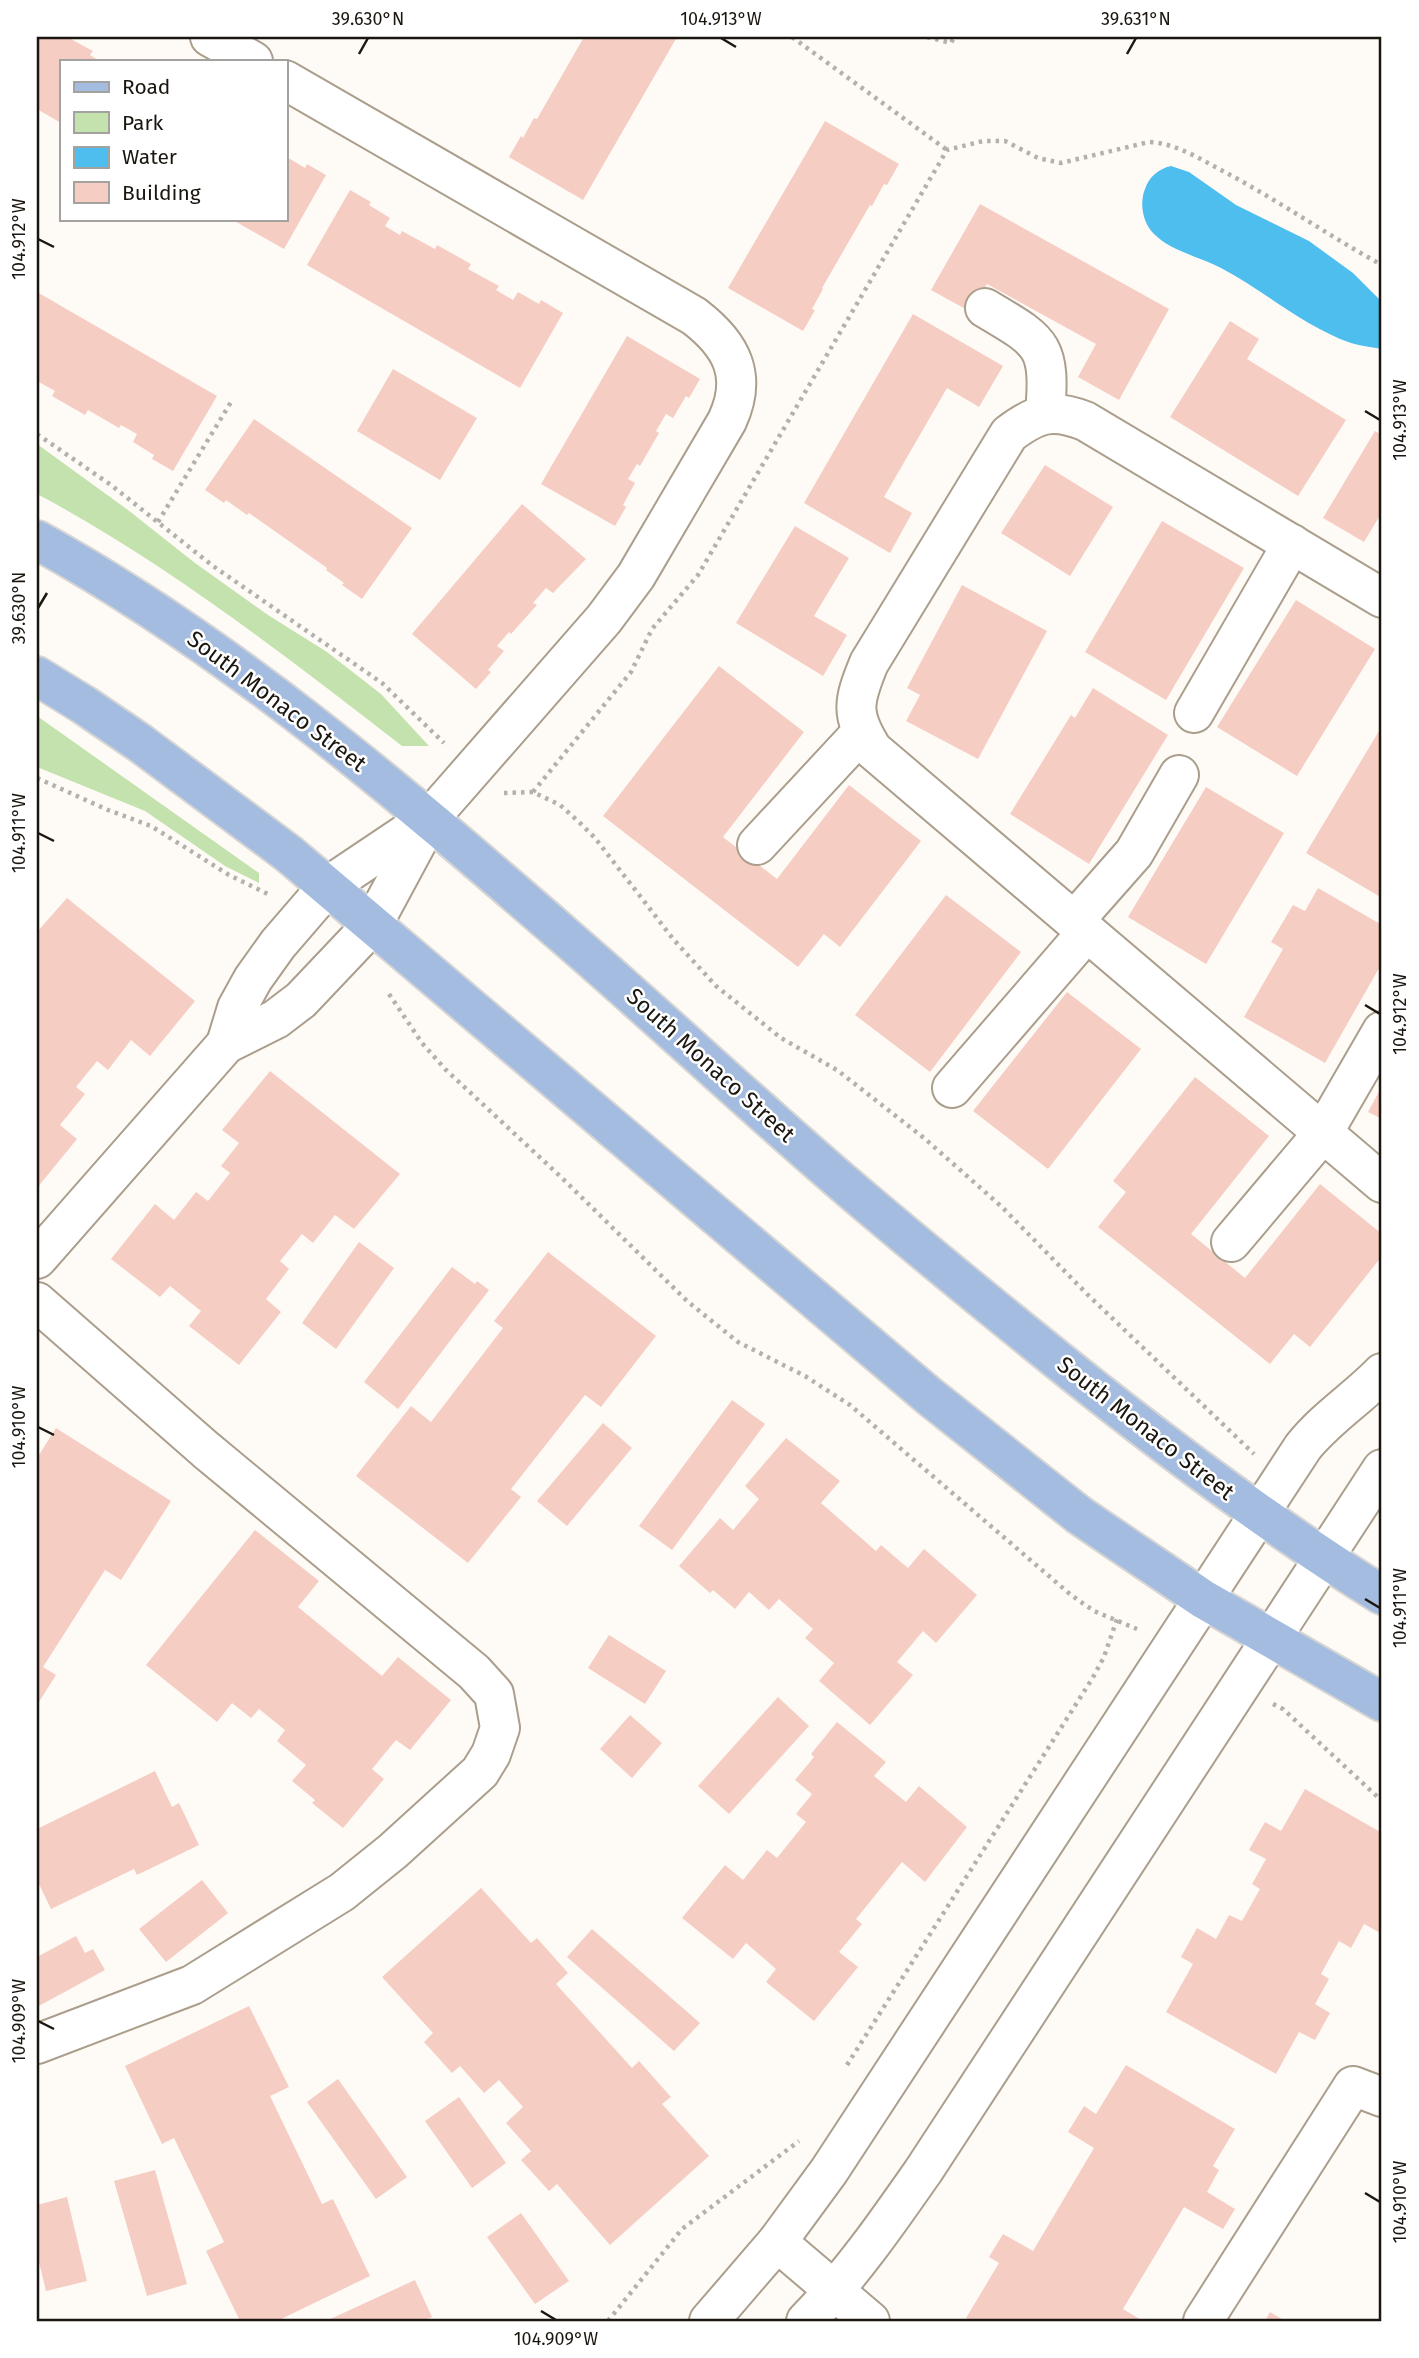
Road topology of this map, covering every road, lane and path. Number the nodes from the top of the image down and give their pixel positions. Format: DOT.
graph roads {
  1 [pos="210,37"];
  2 [pos="792,37"];
  3 [pos="927,37"];
  4 [pos="954,37"];
  5 [pos="251,60"];
  6 [pos="287,81"];
  7 [pos="947,150"];
  8 [pos="1382,265"];
  9 [pos="985,308"];
  10 [pos="231,402"];
  11 [pos="1045,414"];
  12 [pos="37,435"];
  13 [pos="158,522"];
  14 [pos="37,540"];
  15 [pos="1292,544"];
  16 [pos="1382,598"];
  17 [pos="37,676"];
  18 [pos="1194,713"];
  19 [pos="862,733"];
  20 [pos="472,770"];
  21 [pos="1179,775"];
  22 [pos="37,778"];
  23 [pos="533,792"];
  24 [pos="430,818"];
  25 [pos="757,845"];
  26 [pos="328,886"];
  27 [pos="301,917"];
  28 [pos="373,923"];
  29 [pos="1081,927"];
  30 [pos="345,954"];
  31 [pos="1382,1031"];
  32 [pos="226,1044"];
  33 [pos="952,1088"];
  34 [pos="1323,1133"];
  35 [pos="1382,1183"];
  36 [pos="1231,1242"];
  37 [pos="37,1259"];
  38 [pos="37,1302"];
  39 [pos="1382,1373"];
  40 [pos="1382,1469"];
  41 [pos="1281,1479"];
  42 [pos="1258,1514"];
  43 [pos="1324,1557"];
  44 [pos="1382,1595"];
  45 [pos="1203,1599"];
  46 [pos="1116,1619"];
  47 [pos="1272,1639"];
  48 [pos="1172,1645"];
  49 [pos="1240,1684"];
  50 [pos="1382,1702"];
  51 [pos="1382,1801"];
  52 [pos="37,2044"];
  53 [pos="842,2073"];
  54 [pos="1382,2097"];
  55 [pos="805,2131"];
  56 [pos="777,2242"];
  57 [pos="835,2292"];
  58 [pos="608,2321"];
  59 [pos="709,2321"];
  60 [pos="806,2321"];
  61 [pos="870,2321"];
  62 [pos="1203,2321"];
  1 -- 5 [label="street"];
  2 -- 7 [label="path"];
  3 -- 4 [label="path"];
  6 -- 20 [label="street"];
  7 -- 8 [label="path"];
  7 -- 23 [label="path"];
  9 -- 11 [label="street"];
  10 -- 13 [label="path"];
  11 -- 15 [label="street"];
  11 -- 19 [label="street"];
  12 -- 13 [label="path"];
  13 -- 20 [label="path"];
  14 -- 24 [label="main road, South Monaco Street"];
  15 -- 16 [label="street"];
  15 -- 18 [label="street"];
  17 -- 26 [label="main road"];
  19 -- 25 [label="street"];
  19 -- 29 [label="street"];
  20 -- 23 [label="path"];
  20 -- 24 [label="street"];
  21 -- 29 [label="street"];
  22 -- 27 [label="path"];
  23 -- 41 [label="path"];
  24 -- 26 [label="street"];
  24 -- 28 [label="street"];
  24 -- 42 [label="main road, South Monaco Street"];
  26 -- 27 [label="street"];
  26 -- 28 [label="main road"];
  27 -- 32 [label="street"];
  28 -- 30 [label="street"];
  28 -- 45 [label="main road"];
  29 -- 33 [label="street"];
  29 -- 34 [label="street"];
  30 -- 32 [label="street"];
  30 -- 46 [label="path"];
  31 -- 34 [label="street"];
  32 -- 37 [label="street"];
  34 -- 35 [label="street"];
  34 -- 36 [label="street"];
  38 -- 52 [label="street"];
  39 -- 41 [label="street"];
  40 -- 43 [label="street"];
  41 -- 42 [label="street"];
  42 -- 43 [label="main road, South Monaco Street"];
  42 -- 45 [label="street"];
  43 -- 44 [label="main road, South Monaco Street"];
  43 -- 47 [label="street"];
  45 -- 47 [label="main road"];
  45 -- 48 [label="street"];
  46 -- 48 [label="path"];
  46 -- 53 [label="path"];
  47 -- 49 [label="street"];
  47 -- 50 [label="main road"];
  48 -- 56 [label="street"];
  49 -- 51 [label="path"];
  49 -- 57 [label="street"];
  54 -- 62 [label="street"];
  55 -- 58 [label="path"];
  56 -- 57 [label="street"];
  56 -- 59 [label="street"];
  57 -- 60 [label="street"];
  57 -- 61 [label="street"];
}
